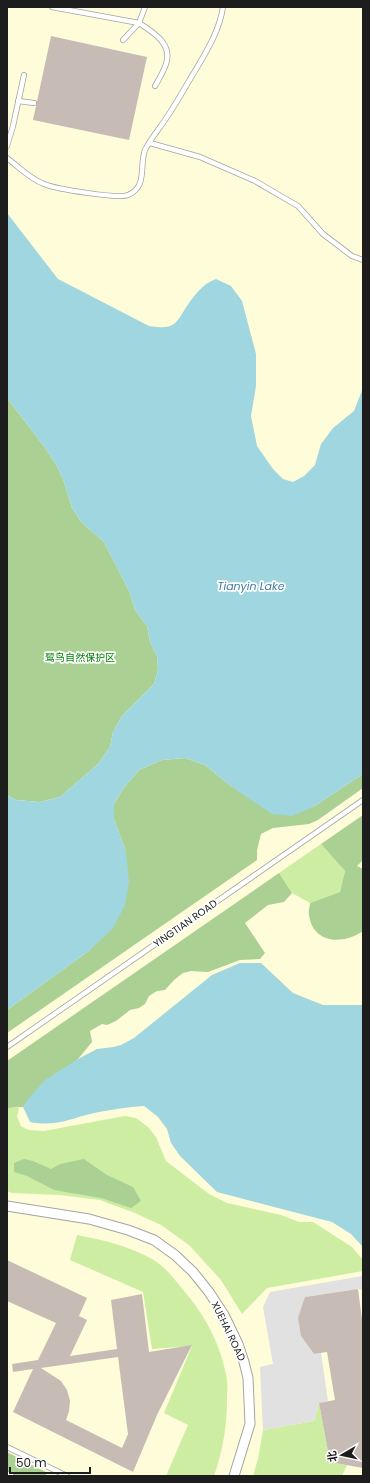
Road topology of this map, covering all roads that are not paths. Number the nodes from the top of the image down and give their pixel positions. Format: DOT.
graph roads {
  1 [pos="52,7"];
  2 [pos="145,7"];
  3 [pos="223,7"];
  4 [pos="139,23"];
  5 [pos="123,40"];
  6 [pos="24,75"];
  7 [pos="155,86"];
  8 [pos="18,101"];
  9 [pos="34,103"];
  10 [pos="150,143"];
  11 [pos="7,146"];
  12 [pos="7,158"];
  13 [pos="363,260"];
  14 [pos="363,800"];
  15 [pos="7,1046"];
  16 [pos="7,1206"];
  17 [pos="7,1447"];
  18 [pos="7,1474"];
  19 [pos="57,1474"];
  20 [pos="12,1476"];
  21 [pos="67,1476"];
  22 [pos="234,1476"];
  1 -- 4 [label="lane"];
  2 -- 4 [label="lane"];
  3 -- 10 [label="lane"];
  4 -- 5 [label="lane"];
  4 -- 7 [label="lane"];
  6 -- 8 [label="lane"];
  8 -- 9 [label="lane"];
  8 -- 11 [label="lane"];
  10 -- 12 [label="lane"];
  10 -- 13 [label="lane"];
  14 -- 15 [label="lane, YINGTIAN ROAD"];
  16 -- 22 [label="street, XUEHAI ROAD"];
  17 -- 19 [label="lane"];
  18 -- 20 [label="lane"];
  19 -- 21 [label="lane"];
}
